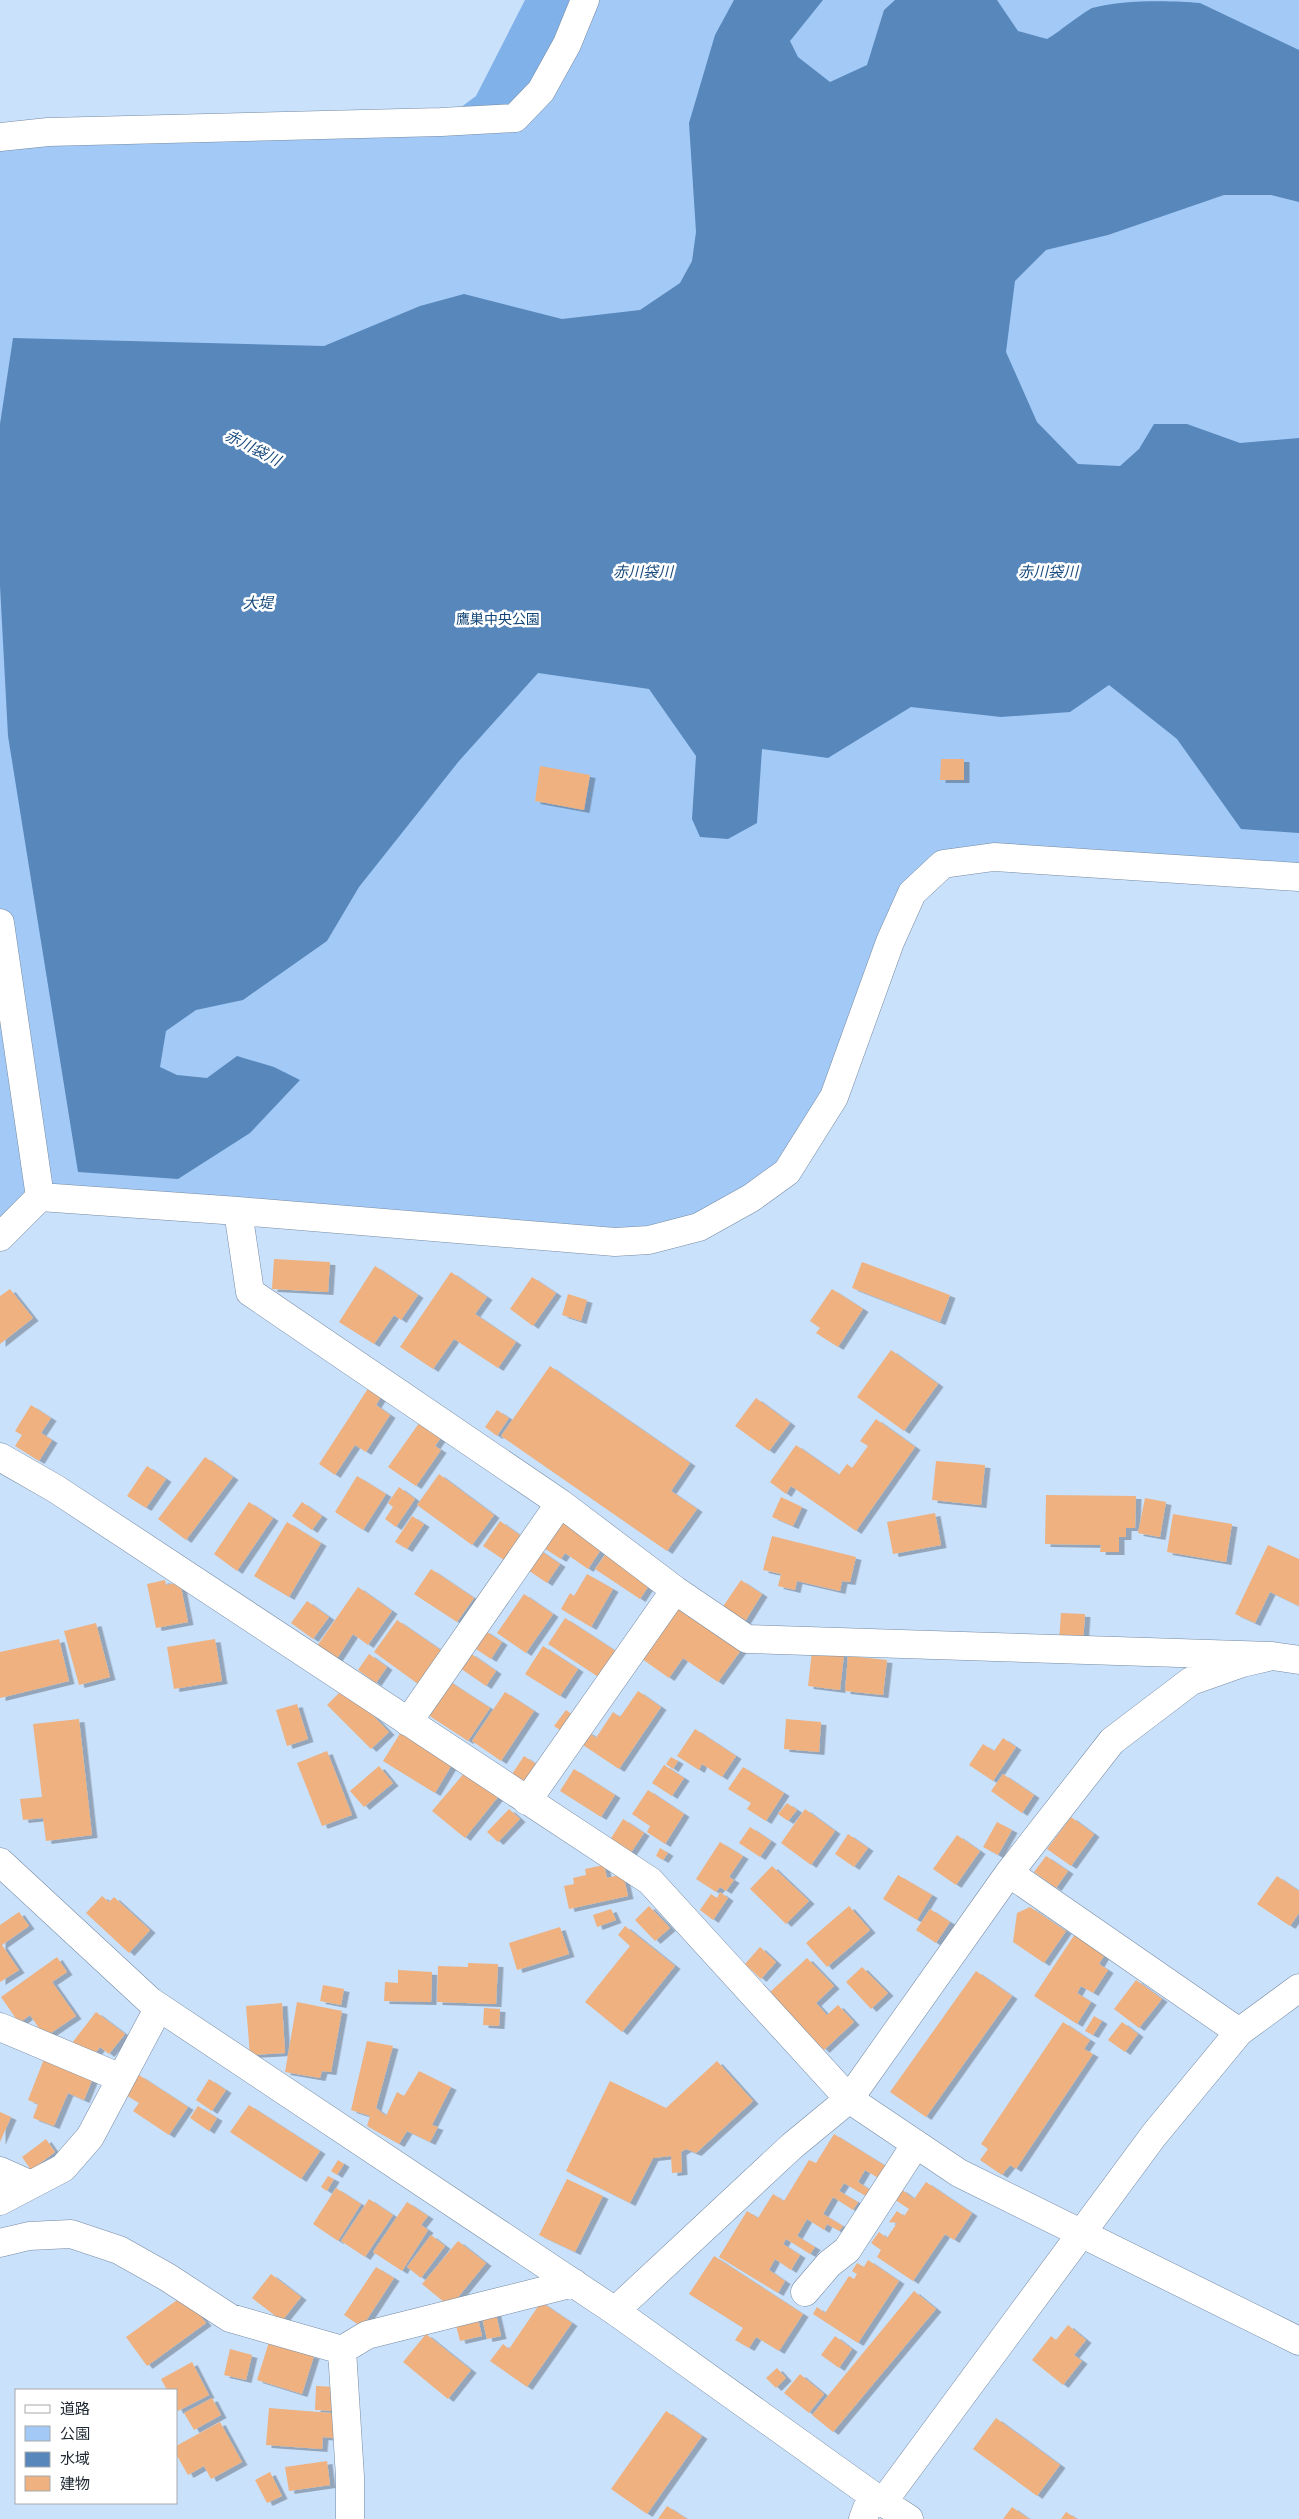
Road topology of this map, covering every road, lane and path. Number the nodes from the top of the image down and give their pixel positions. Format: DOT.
graph roads {
  1 [pos="585,0"];
  2 [pos="0,137"];
  3 [pos="1299,877"];
  4 [pos="0,923"];
  5 [pos="40,1197"];
  6 [pos="238,1211"];
  7 [pos="0,1237"];
  8 [pos="0,1457"];
  9 [pos="560,1503"];
  10 [pos="675,1590"];
  11 [pos="1272,1656"];
  12 [pos="1299,1660"];
  13 [pos="408,1722"];
  14 [pos="527,1801"];
  15 [pos="0,1862"];
  16 [pos="1009,1873"];
  17 [pos="1299,1988"];
  18 [pos="159,2007"];
  19 [pos="0,2027"];
  20 [pos="1239,2032"];
  21 [pos="121,2078"];
  22 [pos="849,2099"];
  23 [pos="916,2144"];
  24 [pos="0,2171"];
  25 [pos="29,2184"];
  26 [pos="0,2201"];
  27 [pos="1082,2233"];
  28 [pos="0,2243"];
  29 [pos="574,2283"];
  30 [pos="805,2292"];
  31 [pos="615,2311"];
  32 [pos="1299,2341"];
  33 [pos="342,2350"];
  34 [pos="872,2506"];
  35 [pos="350,2519"];
  36 [pos="909,2519"];
  1 -- 2 [label="street"];
  3 -- 6 [label="street"];
  4 -- 5 [label="street"];
  5 -- 6 [label="street"];
  5 -- 7 [label="street"];
  6 -- 9 [label="street"];
  8 -- 13 [label="street"];
  9 -- 10 [label="street"];
  9 -- 13 [label="street"];
  10 -- 11 [label="street"];
  10 -- 14 [label="street"];
  11 -- 12 [label="street"];
  11 -- 16 [label="street"];
  13 -- 14 [label="street"];
  14 -- 22 [label="street"];
  15 -- 18 [label="street"];
  16 -- 20 [label="street"];
  16 -- 22 [label="street"];
  17 -- 20 [label="street"];
  18 -- 21 [label="street"];
  18 -- 29 [label="street"];
  19 -- 21 [label="street"];
  20 -- 27 [label="street"];
  21 -- 25 [label="street"];
  22 -- 23 [label="street"];
  22 -- 31 [label="street"];
  23 -- 27 [label="street"];
  23 -- 30 [label="street"];
  24 -- 25 [label="street"];
  25 -- 26 [label="street"];
  27 -- 32 [label="street"];
  27 -- 34 [label="street"];
  28 -- 33 [label="street"];
  29 -- 31 [label="street"];
  29 -- 33 [label="street"];
  31 -- 34 [label="street"];
  33 -- 35 [label="street"];
  34 -- 36 [label="street"];
}
